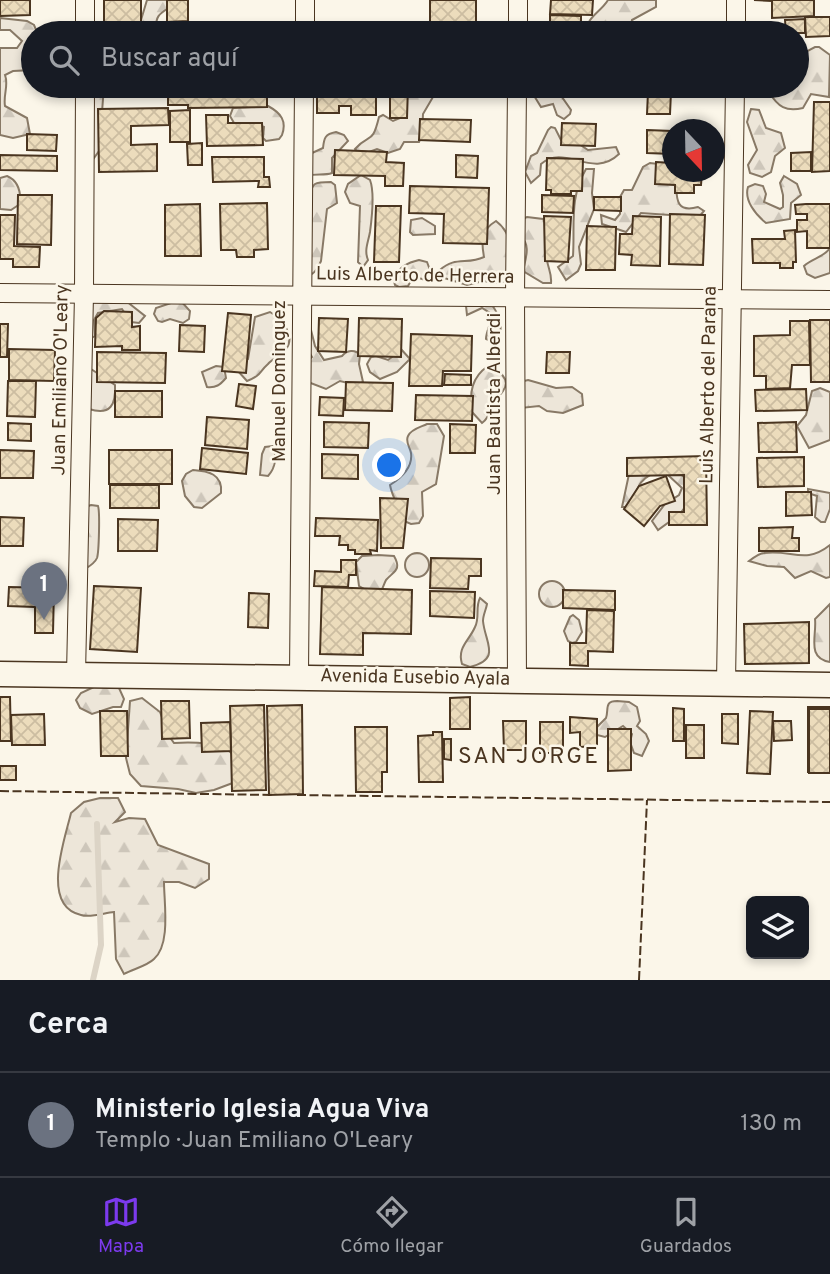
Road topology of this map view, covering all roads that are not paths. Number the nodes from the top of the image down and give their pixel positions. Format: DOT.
graph roads {
  1 [pos="85,0"];
  2 [pos="305,0"];
  3 [pos="518,0"];
  4 [pos="736,0"];
  5 [pos="85,21"];
  6 [pos="305,21"];
  7 [pos="518,21"];
  8 [pos="736,21"];
  9 [pos="85,98"];
  10 [pos="304,98"];
  11 [pos="517,98"];
  12 [pos="735,98"];
  13 [pos="0,293"];
  14 [pos="84,294"];
  15 [pos="302,296"];
  16 [pos="515,298"];
  17 [pos="732,299"];
  18 [pos="830,300"];
  19 [pos="0,674"];
  20 [pos="76,675"];
  21 [pos="299,676"];
  22 [pos="517,680"];
  23 [pos="726,684"];
  24 [pos="830,685"];
  1 -- 5 [label="street"];
  2 -- 6 [label="street"];
  3 -- 7 [label="street"];
  4 -- 8 [label="street"];
  9 -- 14 [label="street, Juan Emiliano O'Leary"];
  10 -- 15 [label="street, Manuel Dominguez"];
  11 -- 16 [label="street, Juan Bautista Alberdi"];
  12 -- 17 [label="street, Luis Alberto del Parana"];
  13 -- 14 [label="street, Luis Alberto de Herrera"];
  14 -- 15 [label="street, Luis Alberto de Herrera"];
  14 -- 20 [label="street, Juan Emiliano O'Leary"];
  15 -- 16 [label="street, Luis Alberto de Herrera"];
  15 -- 21 [label="street, Manuel Dominguez"];
  16 -- 17 [label="street, Luis Alberto de Herrera"];
  16 -- 22 [label="street, Juan Bautista Alberdi"];
  17 -- 18 [label="street, Luis Alberto de Herrera"];
  17 -- 23 [label="street, Luis Alberto del Parana"];
  19 -- 20 [label="street, Avenida Eusebio Ayala"];
  20 -- 21 [label="street, Avenida Eusebio Ayala"];
  21 -- 22 [label="street, Avenida Eusebio Ayala"];
  22 -- 23 [label="street, Avenida Eusebio Ayala"];
  23 -- 24 [label="street, Avenida Eusebio Ayala"];
}
